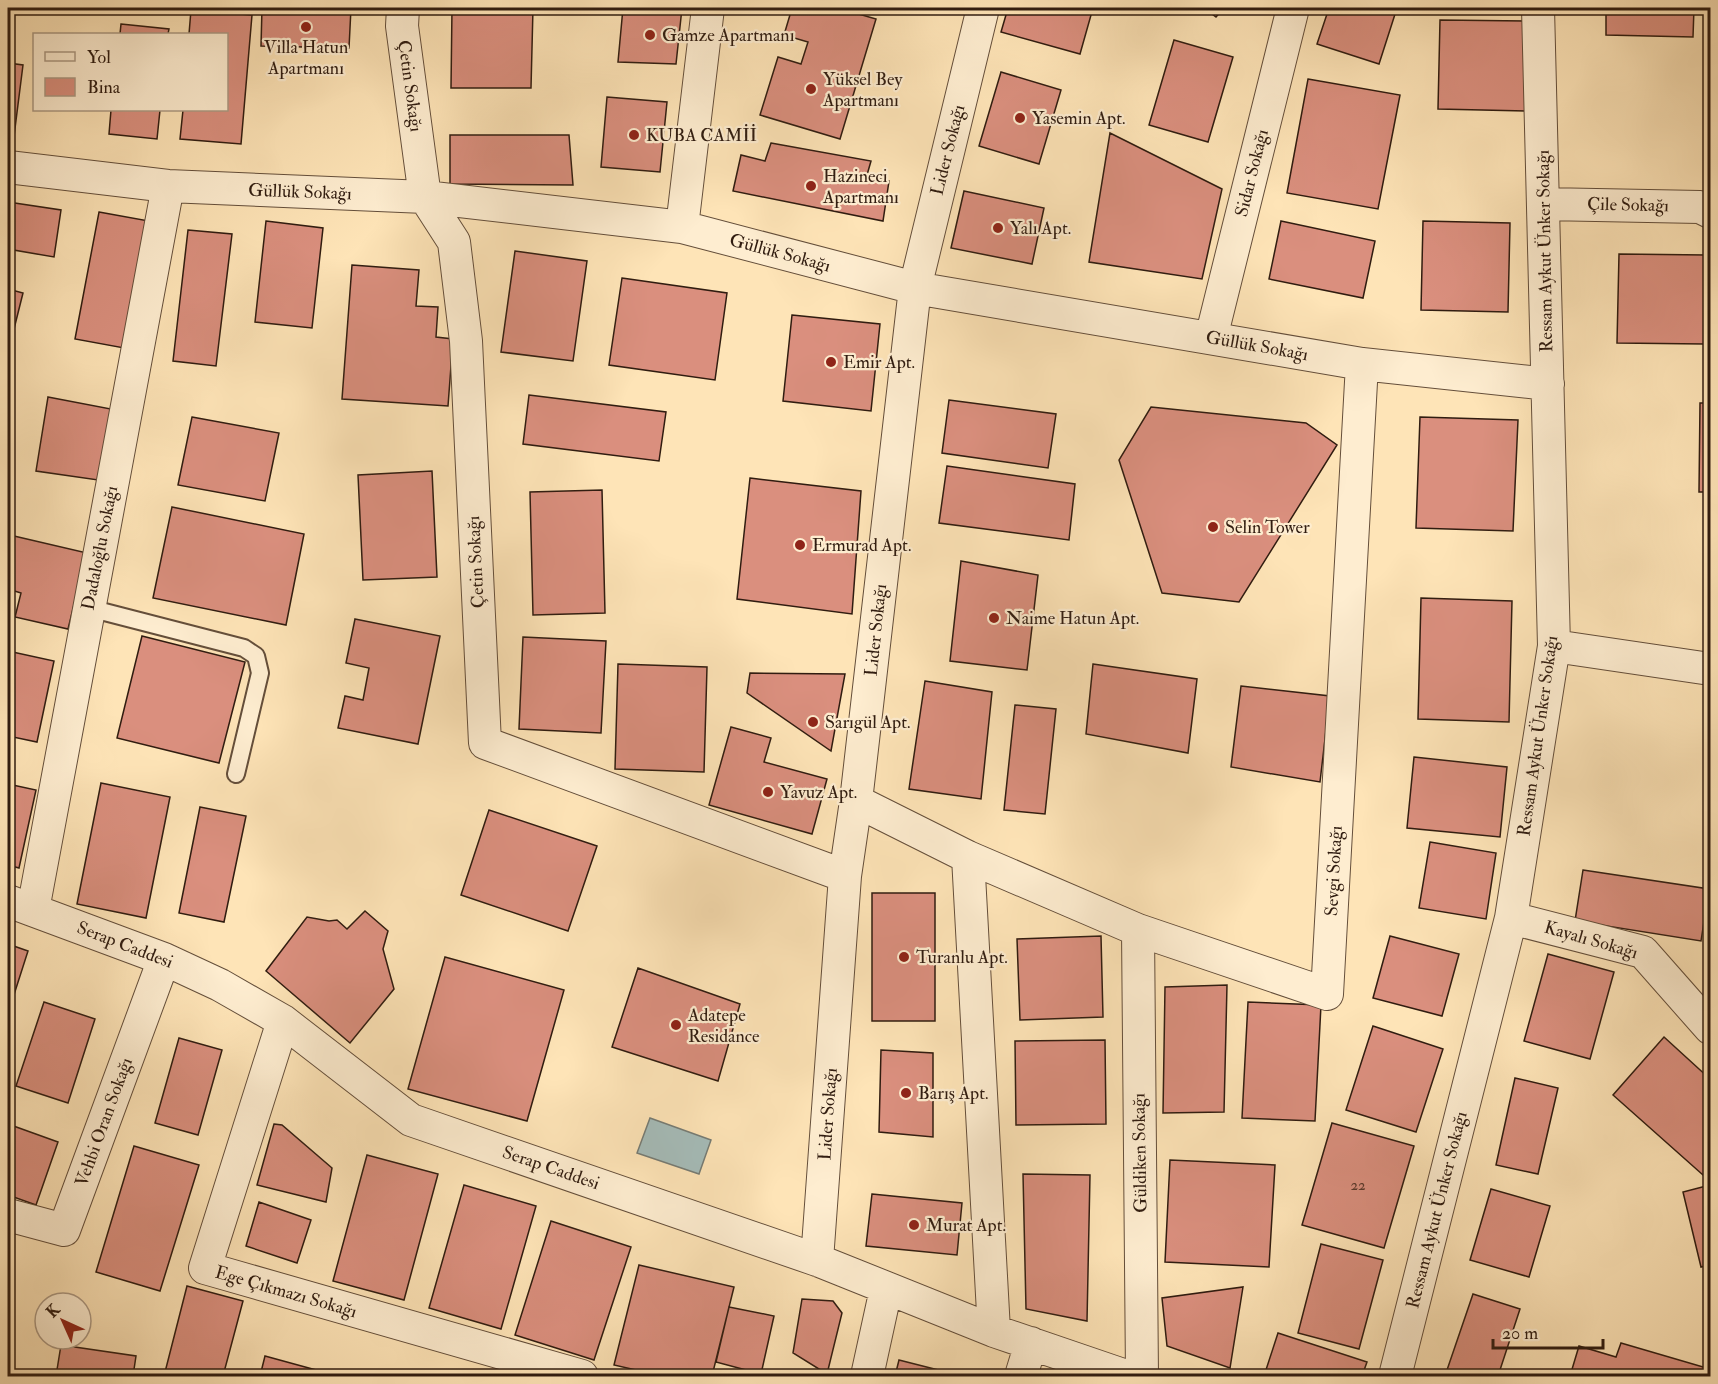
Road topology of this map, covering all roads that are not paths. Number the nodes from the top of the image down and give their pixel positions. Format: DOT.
graph roads {
  1 [pos="403,8"];
  2 [pos="708,8"];
  3 [pos="983,8"];
  4 [pos="1293,8"];
  5 [pos="1538,8"];
  6 [pos="8,167"];
  7 [pos="168,186"];
  8 [pos="425,197"];
  9 [pos="1544,204"];
  10 [pos="1710,212"];
  11 [pos="682,227"];
  12 [pos="915,288"];
  13 [pos="1211,338"];
  14 [pos="1362,364"];
  15 [pos="1548,384"];
  16 [pos="89,608"];
  17 [pos="1554,646"];
  18 [pos="1710,669"];
  19 [pos="236,774"];
  20 [pos="856,801"];
  21 [pos="968,857"];
  22 [pos="845,876"];
  23 [pos="20,905"];
  24 [pos="1511,918"];
  25 [pos="1138,930"];
  26 [pos="164,959"];
  27 [pos="283,1021"];
  28 [pos="1710,1028"];
  29 [pos="8,1215"];
  30 [pos="817,1260"];
  31 [pos="886,1288"];
  32 [pos="994,1331"];
  33 [pos="1031,1343"];
  34 [pos="582,1377"];
  35 [pos="867,1377"];
  36 [pos="1022,1377"];
  37 [pos="1126,1377"];
  38 [pos="1142,1377"];
  39 [pos="1395,1377"];
  1 -- 8 [label="street, Çetin Sokağı"];
  2 -- 11 [label="street"];
  3 -- 12 [label="street, Lider Sokağı"];
  4 -- 13 [label="street, Sidar Sokağı"];
  5 -- 9 [label="street, Ressam Aykut Ünker Sokağı"];
  6 -- 7 [label="street, Güllük Sokağı"];
  7 -- 8 [label="street, Güllük Sokağı"];
  7 -- 16 [label="street, Dadaloğlu Sokağı"];
  8 -- 11 [label="street, Güllük Sokağı"];
  8 -- 22 [label="street, Çetin Sokağı"];
  9 -- 10 [label="street, Çile Sokağı"];
  9 -- 15 [label="street, Ressam Aykut Ünker Sokağı"];
  11 -- 12 [label="street, Güllük Sokağı"];
  12 -- 13 [label="street, Güllük Sokağı"];
  12 -- 20 [label="street, Lider Sokağı"];
  13 -- 14 [label="street, Güllük Sokağı"];
  14 -- 15 [label="street, Güllük Sokağı"];
  14 -- 25 [label="street, Sevgi Sokağı"];
  15 -- 17 [label="street, Ressam Aykut Ünker Sokağı"];
  16 -- 19 [label="lane"];
  16 -- 23 [label="street, Dadaloğlu Sokağı"];
  17 -- 18 [label="street"];
  17 -- 24 [label="street, Ressam Aykut Ünker Sokağı"];
  20 -- 21 [label="street, Sevgi Sokağı"];
  20 -- 22 [label="street, Lider Sokağı"];
  21 -- 25 [label="street, Sevgi Sokağı"];
  21 -- 32 [label="street"];
  22 -- 30 [label="street, Lider Sokağı"];
  23 -- 26 [label="street, Serap Caddesi"];
  24 -- 28 [label="street, Kayalı Sokağı"];
  24 -- 39 [label="street, Ressam Aykut Ünker Sokağı"];
  25 -- 38 [label="street, Güldiken Sokağı"];
  26 -- 27 [label="street, Serap Caddesi"];
  26 -- 29 [label="street, Vehbi Oran Sokağı"];
  27 -- 30 [label="street, Serap Caddesi"];
  27 -- 34 [label="street, Ege Çıkmazı Sokağı"];
  30 -- 31 [label="street, Serap Caddesi"];
  31 -- 32 [label="street, Serap Caddesi"];
  31 -- 35 [label="street"];
  32 -- 33 [label="street, Serap Caddesi"];
  33 -- 36 [label="street"];
  33 -- 37 [label="street, Serap Caddesi"];
}
